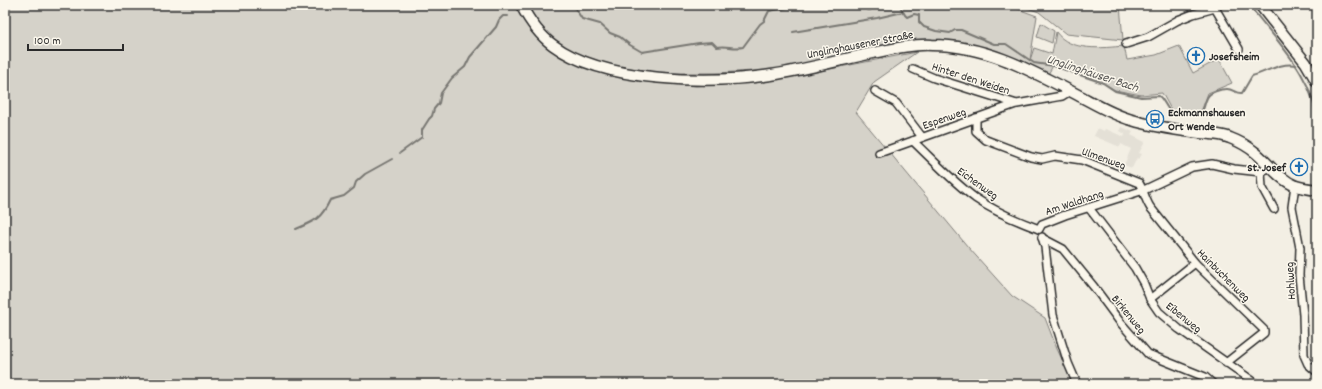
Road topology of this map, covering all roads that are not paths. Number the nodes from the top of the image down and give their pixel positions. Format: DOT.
graph roads {
  1 [pos="521,5"];
  2 [pos="1260,5"];
  3 [pos="1217,7"];
  4 [pos="1126,44"];
  5 [pos="1239,49"];
  6 [pos="913,70"];
  7 [pos="1317,82"];
  8 [pos="875,91"];
  9 [pos="1070,91"];
  10 [pos="1016,104"];
  11 [pos="976,118"];
  12 [pos="922,137"];
  13 [pos="913,140"];
  14 [pos="879,153"];
  15 [pos="1270,166"];
  16 [pos="1261,172"];
  17 [pos="1295,185"];
  18 [pos="1144,190"];
  19 [pos="1317,190"];
  20 [pos="1089,208"];
  21 [pos="1274,209"];
  22 [pos="1039,229"];
  23 [pos="1042,238"];
  24 [pos="1195,263"];
  25 [pos="1150,299"];
  26 [pos="1226,363"];
  27 [pos="1317,372"];
  28 [pos="1077,384"];
  29 [pos="1214,384"];
  30 [pos="1257,384"];
  1 -- 9 [label="main road, Unglinghausener Straße"];
  2 -- 7 [label="main road"];
  3 -- 4 [label="street"];
  3 -- 5 [label="street"];
  6 -- 10 [label="street, Hinter den Weiden"];
  8 -- 12 [label="street"];
  9 -- 10 [label="street, Hinter den Weiden"];
  9 -- 15 [label="main road, Unglinghausener Straße"];
  10 -- 11 [label="street, Espenweg"];
  11 -- 12 [label="street, Espenweg"];
  11 -- 18 [label="street, Ulmenweg"];
  12 -- 13 [label="street, Espenweg"];
  13 -- 14 [label="street, Espenweg"];
  13 -- 22 [label="street, Eichenweg"];
  15 -- 16 [label="street"];
  15 -- 17 [label="main road, Unglinghausener Straße"];
  16 -- 18 [label="street, Am Waldhang"];
  16 -- 21 [label="street"];
  17 -- 19 [label="main road, Unglinghausener Straße"];
  17 -- 27 [label="street, Hohlweg"];
  18 -- 20 [label="street, Am Waldhang"];
  18 -- 24 [label="street, Hainbuchenweg"];
  20 -- 22 [label="street, Am Waldhang"];
  20 -- 25 [label="street, Eibenweg"];
  22 -- 23 [label="street, Am Waldhang"];
  23 -- 28 [label="street, Am Waldhang"];
  23 -- 29 [label="street, Birkenweg"];
  24 -- 25 [label="street"];
  24 -- 26 [label="street, Hainbuchenweg"];
  25 -- 26 [label="street, Eibenweg"];
  26 -- 30 [label="street, Eibenweg"];
}
